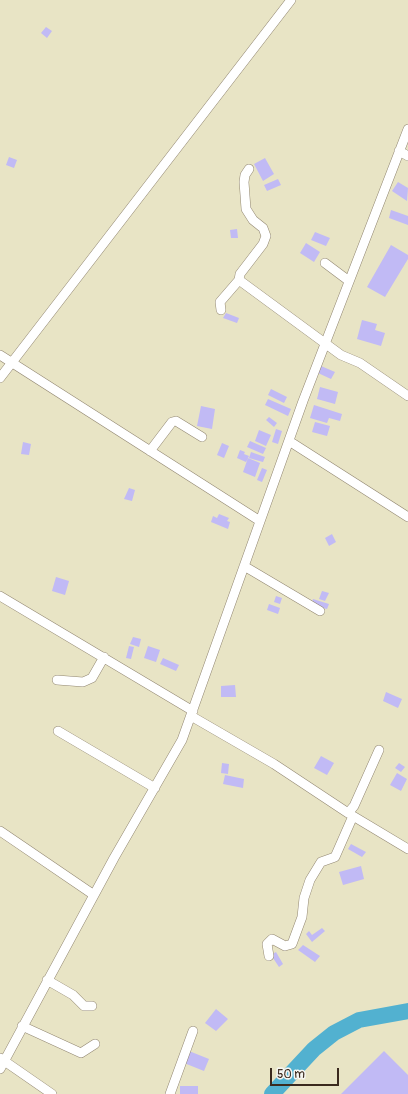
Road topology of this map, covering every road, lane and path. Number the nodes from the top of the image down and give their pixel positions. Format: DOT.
graph roads {
  1 [pos="291,0"];
  2 [pos="408,129"];
  3 [pos="400,151"];
  4 [pos="408,156"];
  5 [pos="249,169"];
  6 [pos="325,264"];
  7 [pos="239,280"];
  8 [pos="349,280"];
  9 [pos="221,310"];
  10 [pos="325,342"];
  11 [pos="0,355"];
  12 [pos="12,362"];
  13 [pos="0,378"];
  14 [pos="408,396"];
  15 [pos="202,437"];
  16 [pos="289,441"];
  17 [pos="150,451"];
  18 [pos="408,517"];
  19 [pos="260,521"];
  20 [pos="244,566"];
  21 [pos="0,596"];
  22 [pos="320,611"];
  23 [pos="104,657"];
  24 [pos="57,680"];
  25 [pos="192,713"];
  26 [pos="58,731"];
  27 [pos="379,750"];
  28 [pos="155,788"];
  29 [pos="351,815"];
  30 [pos="0,831"];
  31 [pos="408,849"];
  32 [pos="94,895"];
  33 [pos="269,956"];
  34 [pos="47,980"];
  35 [pos="92,1006"];
  36 [pos="22,1026"];
  37 [pos="193,1031"];
  38 [pos="95,1044"];
  39 [pos="1,1063"];
  40 [pos="52,1094"];
  41 [pos="170,1094"];
  1 -- 12 [label="street"];
  2 -- 3 [label="street"];
  3 -- 4 [label="street"];
  3 -- 8 [label="street"];
  5 -- 7 [label="street"];
  6 -- 8 [label="street"];
  7 -- 9 [label="street"];
  7 -- 10 [label="street"];
  8 -- 10 [label="street"];
  10 -- 14 [label="street"];
  10 -- 16 [label="street"];
  11 -- 12 [label="street"];
  12 -- 13 [label="street"];
  12 -- 17 [label="street"];
  15 -- 17 [label="street"];
  16 -- 18 [label="street"];
  16 -- 19 [label="street"];
  17 -- 19 [label="street"];
  19 -- 20 [label="street"];
  20 -- 22 [label="street"];
  20 -- 25 [label="street"];
  21 -- 23 [label="street"];
  23 -- 24 [label="street"];
  23 -- 25 [label="street"];
  25 -- 28 [label="street"];
  25 -- 29 [label="street"];
  26 -- 28 [label="street"];
  27 -- 29 [label="street"];
  28 -- 32 [label="street"];
  29 -- 31 [label="street"];
  29 -- 33 [label="street"];
  30 -- 32 [label="street"];
  32 -- 34 [label="street"];
  34 -- 35 [label="street"];
  34 -- 36 [label="street"];
  36 -- 38 [label="street"];
  36 -- 39 [label="street"];
  37 -- 41 [label="street"];
  39 -- 40 [label="street"];
}
